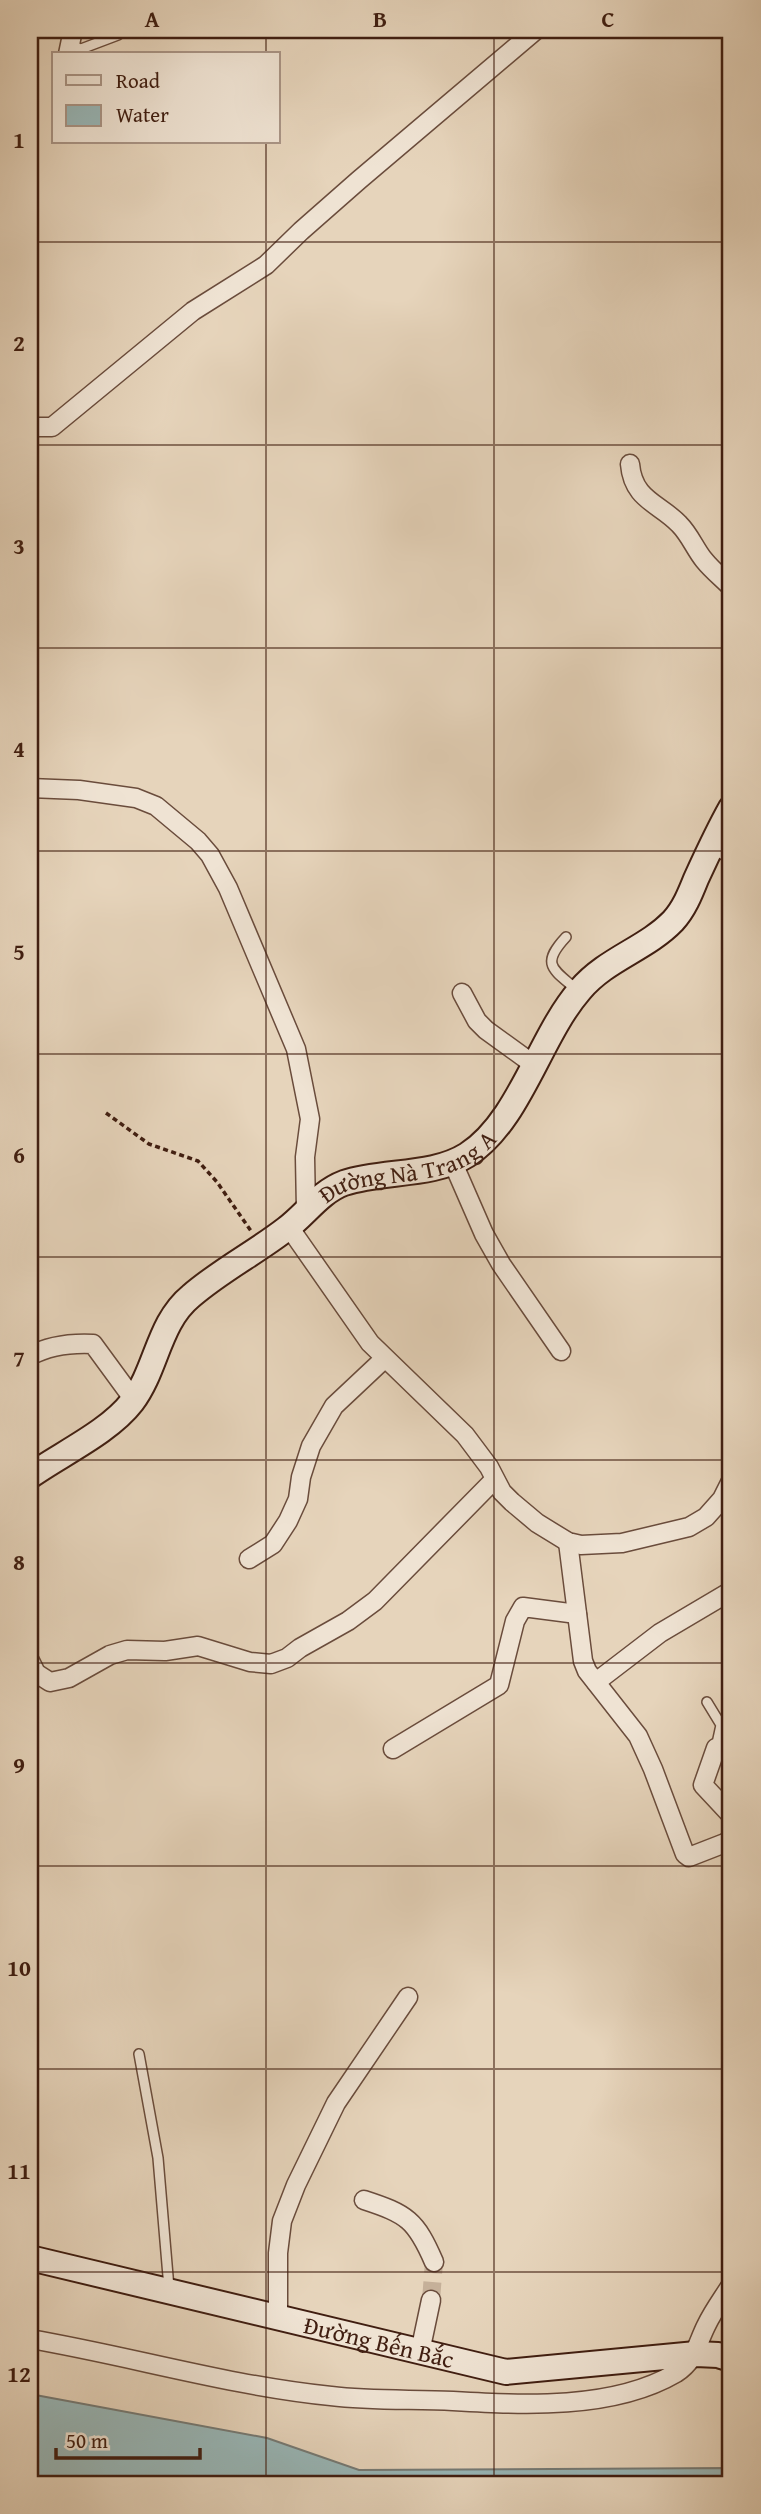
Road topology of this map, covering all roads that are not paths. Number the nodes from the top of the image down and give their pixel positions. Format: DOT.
graph roads {
  1 [pos="124,30"];
  2 [pos="536,30"];
  3 [pos="71,42"];
  4 [pos="30,429"];
  5 [pos="630,464"];
  6 [pos="731,587"];
  7 [pos="30,788"];
  8 [pos="731,808"];
  9 [pos="721,853"];
  10 [pos="566,937"];
  11 [pos="579,991"];
  12 [pos="462,993"];
  13 [pos="533,1064"];
  14 [pos="453,1163"];
  15 [pos="298,1219"];
  16 [pos="561,1351"];
  17 [pos="30,1356"];
  18 [pos="384,1359"];
  19 [pos="134,1400"];
  20 [pos="30,1476"];
  21 [pos="494,1480"];
  22 [pos="731,1481"];
  23 [pos="568,1542"];
  24 [pos="249,1559"];
  25 [pos="731,1591"];
  26 [pos="577,1614"];
  27 [pos="30,1661"];
  28 [pos="596,1682"];
  29 [pos="707,1702"];
  30 [pos="393,1749"];
  31 [pos="724,1750"];
  32 [pos="731,1815"];
  33 [pos="731,1839"];
  34 [pos="408,1997"];
  35 [pos="139,2054"];
  36 [pos="363,2200"];
  37 [pos="30,2258"];
  38 [pos="434,2262"];
  39 [pos="731,2285"];
  40 [pos="169,2291"];
  41 [pos="431,2301"];
  42 [pos="278,2318"];
  43 [pos="30,2339"];
  44 [pos="419,2352"];
  45 [pos="696,2354"];
  46 [pos="731,2358"];
  1 -- 3 [label="lane"];
  2 -- 4 [label="street"];
  5 -- 6 [label="street"];
  7 -- 15 [label="street"];
  8 -- 9 [label="street, Đường Nà Trang A"];
  9 -- 11 [label="street, Đường Nà Trang A"];
  10 -- 11 [label="lane"];
  11 -- 13 [label="street, Đường Nà Trang A"];
  12 -- 13 [label="street"];
  13 -- 14 [label="street, Đường Nà Trang A"];
  14 -- 15 [label="street, Đường Nà Trang A"];
  14 -- 16 [label="street"];
  15 -- 18 [label="street"];
  15 -- 19 [label="street, Đường Nà Trang A"];
  17 -- 19 [label="street"];
  18 -- 21 [label="street"];
  18 -- 24 [label="street"];
  19 -- 20 [label="street, Đường Nà Trang A"];
  21 -- 23 [label="street"];
  21 -- 27 [label="street"];
  22 -- 23 [label="street"];
  23 -- 26 [label="street"];
  25 -- 28 [label="street"];
  26 -- 28 [label="street"];
  26 -- 30 [label="street"];
  28 -- 33 [label="street"];
  29 -- 31 [label="lane"];
  31 -- 32 [label="street"];
  34 -- 42 [label="street"];
  35 -- 40 [label="lane"];
  36 -- 38 [label="street"];
  37 -- 40 [label="street, Đường Bến Bắc"];
  39 -- 45 [label="street"];
  40 -- 42 [label="street, Đường Bến Bắc"];
  41 -- 44 [label="street"];
  42 -- 44 [label="street, Đường Bến Bắc"];
  43 -- 45 [label="street"];
  44 -- 45 [label="street, Đường Bến Bắc"];
  45 -- 46 [label="street, Đường Bến Bắc"];
}
